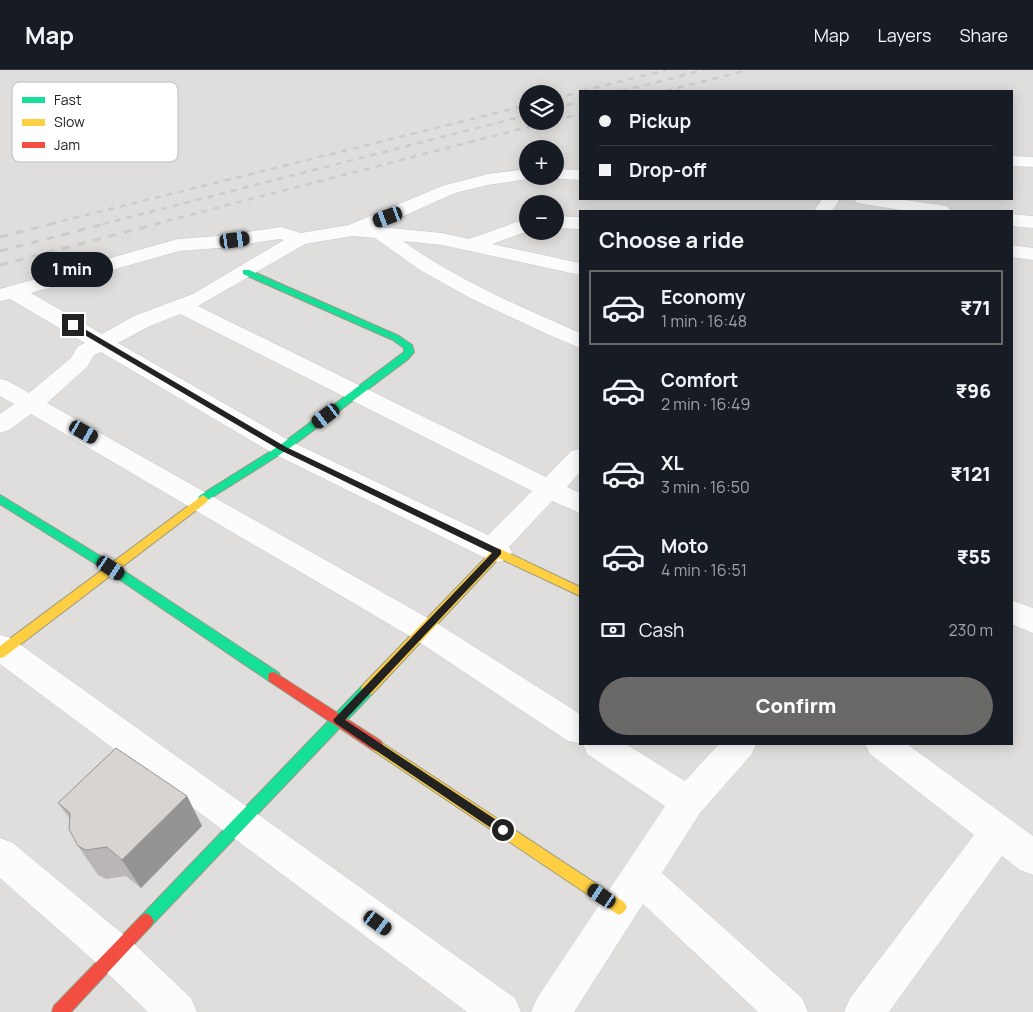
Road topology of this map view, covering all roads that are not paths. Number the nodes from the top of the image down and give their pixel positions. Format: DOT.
graph roads {
  1 [pos="1013,161"];
  2 [pos="1033,162"];
  3 [pos="564,174"];
  4 [pos="519,175"];
  5 [pos="579,175"];
  6 [pos="870,200"];
  7 [pos="934,210"];
  8 [pos="1013,220"];
  9 [pos="564,222"];
  10 [pos="1033,222"];
  11 [pos="579,223"];
  12 [pos="519,227"];
  13 [pos="348,230"];
  14 [pos="381,234"];
  15 [pos="300,239"];
  16 [pos="471,245"];
  17 [pos="1013,251"];
  18 [pos="1033,254"];
  19 [pos="579,269"];
  20 [pos="246,272"];
  21 [pos="7,293"];
  22 [pos="181,306"];
  23 [pos="579,341"];
  24 [pos="103,342"];
  25 [pos="0,386"];
  26 [pos="356,394"];
  27 [pos="33,404"];
  28 [pos="0,425"];
  29 [pos="283,448"];
  30 [pos="579,458"];
  31 [pos="548,489"];
  32 [pos="0,499"];
  33 [pos="202,500"];
  34 [pos="579,504"];
  35 [pos="494,550"];
  36 [pos="111,568"];
  37 [pos="579,592"];
  38 [pos="1013,612"];
  39 [pos="1033,622"];
  40 [pos="424,630"];
  41 [pos="1,650"];
  42 [pos="338,720"];
  43 [pos="579,730"];
  44 [pos="601,745"];
  45 [pos="739,745"];
  46 [pos="883,745"];
  47 [pos="688,802"];
  48 [pos="240,824"];
  49 [pos="998,832"];
  50 [pos="0,855"];
  51 [pos="1033,858"];
  52 [pos="629,892"];
  53 [pos="116,954"];
  54 [pos="60,1012"];
  55 [pos="177,1012"];
  56 [pos="501,1012"];
  57 [pos="550,1012"];
  58 [pos="788,1012"];
  59 [pos="864,1012"];
  1 -- 2 [label="street"];
  3 -- 5 [label="street"];
  4 -- 13 [label="street"];
  6 -- 7 [label="street"];
  8 -- 10 [label="street"];
  9 -- 11 [label="street"];
  12 -- 16 [label="street"];
  13 -- 14 [label="street"];
  13 -- 15 [label="street"];
  14 -- 16 [label="street"];
  14 -- 23 [label="street"];
  15 -- 20 [label="street"];
  15 -- 21 [label="street"];
  16 -- 19 [label="street"];
  17 -- 18 [label="street"];
  20 -- 22 [label="street"];
  20 -- 26 [label="street"];
  21 -- 24 [label="street"];
  22 -- 24 [label="street"];
  22 -- 26 [label="street"];
  24 -- 27 [label="street"];
  24 -- 29 [label="street"];
  25 -- 27 [label="street"];
  26 -- 29 [label="street"];
  26 -- 31 [label="street"];
  27 -- 28 [label="street"];
  27 -- 33 [label="street"];
  29 -- 33 [label="street"];
  29 -- 35 [label="street"];
  30 -- 31 [label="street"];
  31 -- 34 [label="street"];
  31 -- 35 [label="street"];
  32 -- 36 [label="street"];
  33 -- 36 [label="street"];
  33 -- 40 [label="street"];
  35 -- 37 [label="street"];
  35 -- 40 [label="street"];
  36 -- 41 [label="street"];
  36 -- 42 [label="street"];
  38 -- 39 [label="street"];
  40 -- 42 [label="street"];
  40 -- 43 [label="street"];
  41 -- 48 [label="street"];
  42 -- 48 [label="street"];
  42 -- 52 [label="street"];
  44 -- 47 [label="street"];
  45 -- 47 [label="street"];
  46 -- 49 [label="street"];
  47 -- 52 [label="street"];
  48 -- 53 [label="street"];
  48 -- 56 [label="street"];
  49 -- 51 [label="street"];
  49 -- 59 [label="street"];
  50 -- 53 [label="street"];
  52 -- 57 [label="street"];
  52 -- 58 [label="street"];
  53 -- 54 [label="street"];
  53 -- 55 [label="street"];
}
